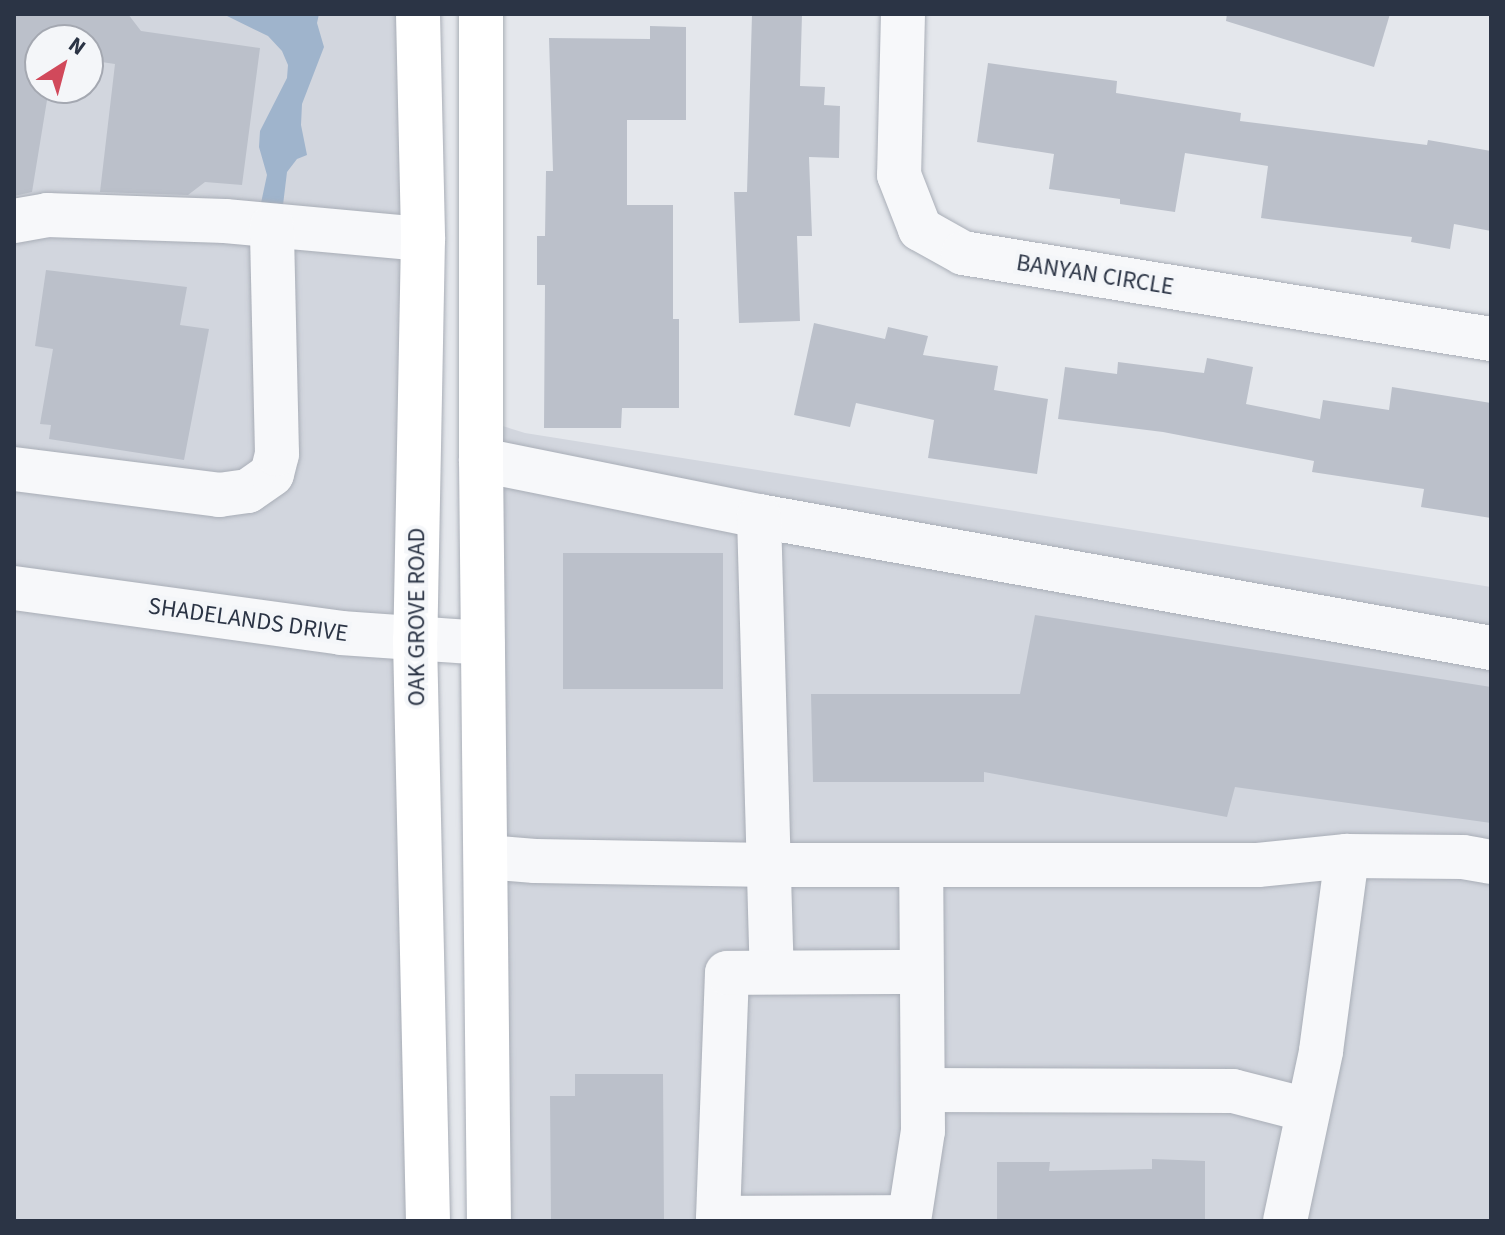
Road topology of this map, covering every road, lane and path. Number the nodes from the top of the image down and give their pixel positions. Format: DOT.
graph roads {
  1 [pos="418,14"];
  2 [pos="481,14"];
  3 [pos="903,14"];
  4 [pos="14,221"];
  5 [pos="272,226"];
  6 [pos="423,239"];
  7 [pos="1491,339"];
  8 [pos="481,460"];
  9 [pos="14,469"];
  10 [pos="759,516"];
  11 [pos="14,588"];
  12 [pos="415,640"];
  13 [pos="483,643"];
  14 [pos="1491,648"];
  15 [pos="1347,856"];
  16 [pos="486,857"];
  17 [pos="1491,862"];
  18 [pos="770,865"];
  19 [pos="921,865"];
  20 [pos="772,972"];
  21 [pos="921,972"];
  22 [pos="923,1090"];
  23 [pos="1307,1110"];
  24 [pos="909,1219"];
  25 [pos="428,1221"];
  26 [pos="489,1221"];
  27 [pos="1285,1221"];
  1 -- 6 [label="main road, OAK GROVE ROAD"];
  2 -- 8 [label="main road"];
  3 -- 7 [label="street, BANYAN CIRCLE"];
  4 -- 5 [label="street"];
  5 -- 6 [label="street"];
  5 -- 9 [label="street"];
  6 -- 12 [label="main road, OAK GROVE ROAD"];
  8 -- 10 [label="street"];
  8 -- 13 [label="main road"];
  10 -- 14 [label="street"];
  10 -- 18 [label="street"];
  11 -- 12 [label="street, SHADELANDS DRIVE"];
  12 -- 13 [label="street, SHADELANDS DRIVE"];
  12 -- 25 [label="main road, OAK GROVE ROAD"];
  13 -- 16 [label="main road"];
  15 -- 17 [label="street"];
  15 -- 19 [label="street"];
  15 -- 23 [label="street"];
  16 -- 18 [label="street"];
  16 -- 26 [label="main road"];
  18 -- 19 [label="street"];
  18 -- 20 [label="street"];
  19 -- 21 [label="street"];
  20 -- 21 [label="street"];
  20 -- 24 [label="street"];
  21 -- 22 [label="street"];
  22 -- 23 [label="street"];
  22 -- 24 [label="street"];
  23 -- 27 [label="street"];
}
